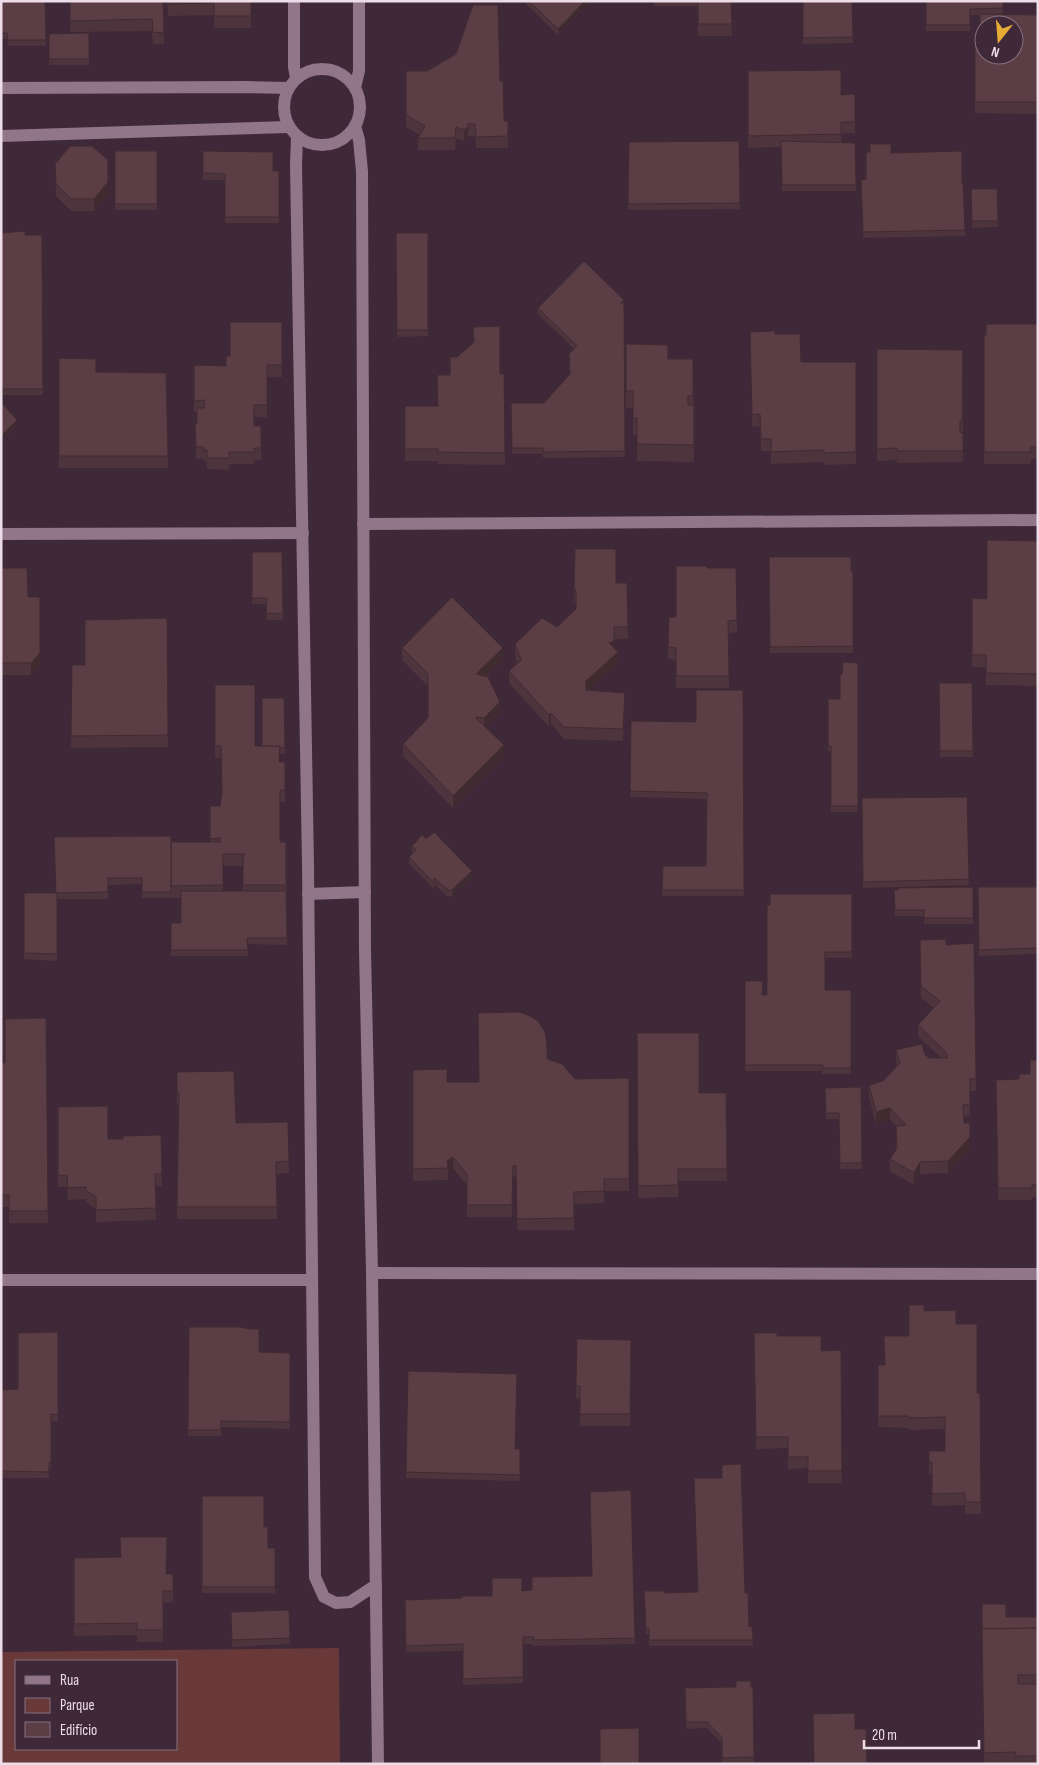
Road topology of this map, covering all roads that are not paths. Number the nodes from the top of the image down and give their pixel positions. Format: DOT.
graph roads {
  1 [pos="294,1"];
  2 [pos="359,1"];
  3 [pos="292,83"];
  4 [pos="1,88"];
  5 [pos="355,88"];
  6 [pos="356,126"];
  7 [pos="293,132"];
  8 [pos="1,136"];
  9 [pos="1038,520"];
  10 [pos="362,524"];
  11 [pos="303,533"];
  12 [pos="1,534"];
  13 [pos="365,892"];
  14 [pos="308,894"];
  15 [pos="372,1273"];
  16 [pos="1038,1274"];
  17 [pos="1,1280"];
  18 [pos="312,1280"];
  19 [pos="376,1585"];
  20 [pos="378,1764"];
  1 -- 3 [label="street"];
  2 -- 5 [label="street"];
  3 -- 4 [label="street"];
  3 -- 5 [label="street"];
  3 -- 7 [label="street"];
  5 -- 6 [label="street"];
  6 -- 7 [label="street"];
  6 -- 10 [label="street"];
  7 -- 8 [label="street"];
  7 -- 11 [label="street"];
  9 -- 10 [label="street"];
  10 -- 13 [label="street"];
  11 -- 12 [label="street"];
  11 -- 14 [label="street"];
  13 -- 14 [label="street"];
  13 -- 15 [label="street"];
  14 -- 18 [label="street"];
  15 -- 16 [label="street"];
  15 -- 19 [label="street"];
  17 -- 18 [label="street"];
  18 -- 19 [label="street"];
  19 -- 20 [label="street"];
}
